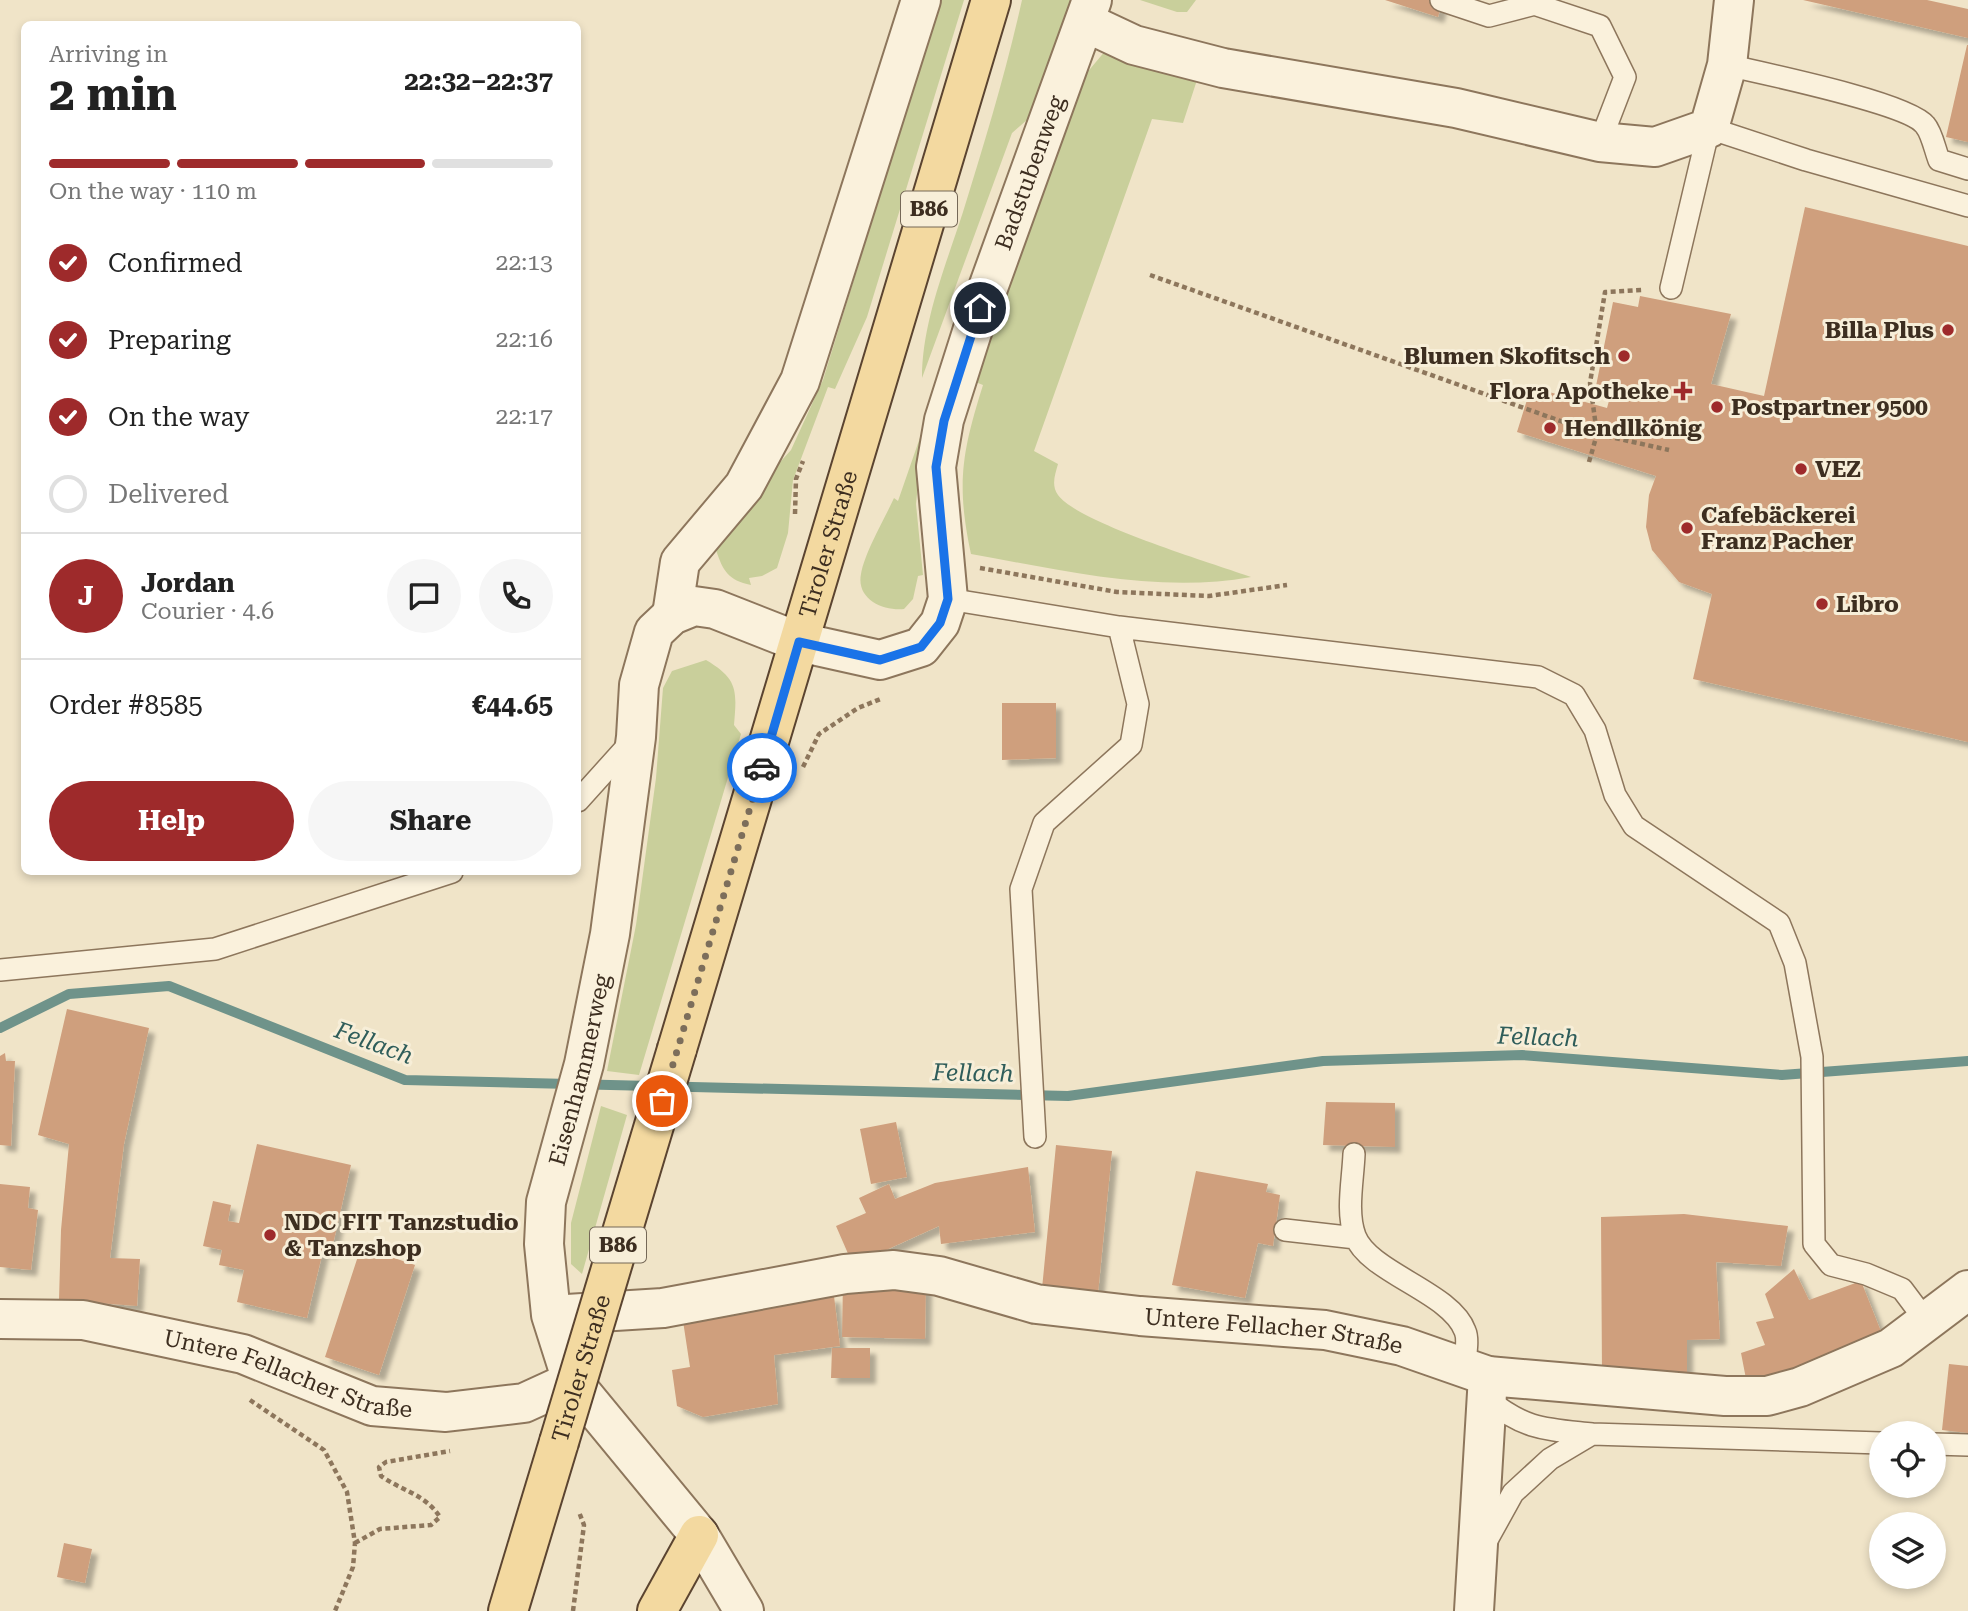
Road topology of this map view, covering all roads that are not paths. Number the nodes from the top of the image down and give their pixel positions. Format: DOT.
graph roads {
  1 [pos="921,0"];
  2 [pos="991,0"];
  3 [pos="1441,0"];
  4 [pos="1734,0"];
  5 [pos="1529,2"];
  6 [pos="1088,11"];
  7 [pos="1727,65"];
  8 [pos="1709,128"];
  9 [pos="1600,142"];
  10 [pos="1968,169"];
  11 [pos="1968,206"];
  12 [pos="1671,288"];
  13 [pos="948,599"];
  14 [pos="673,615"];
  15 [pos="1118,627"];
  16 [pos="799,642"];
  17 [pos="636,737"];
  18 [pos="581,798"];
  19 [pos="443,875"];
  20 [pos="0,970"];
  21 [pos="1035,1129"];
  22 [pos="1354,1154"];
  23 [pos="1285,1230"];
  24 [pos="1356,1238"];
  25 [pos="1968,1290"];
  26 [pos="551,1315"];
  27 [pos="0,1319"];
  28 [pos="1926,1321"];
  29 [pos="572,1381"];
  30 [pos="1480,1381"];
  31 [pos="1592,1434"];
  32 [pos="1869,1443"];
  33 [pos="1946,1445"];
  34 [pos="1968,1446"];
  35 [pos="698,1535"];
  36 [pos="1477,1564"];
  37 [pos="508,1611"];
  38 [pos="657,1611"];
  39 [pos="744,1611"];
  40 [pos="1474,1611"];
  1 -- 14 [label="street"];
  2 -- 16 [label="main road, Tiroler Straße / B86"];
  3 -- 5 [label="lane"];
  4 -- 7 [label="street"];
  5 -- 9 [label="lane"];
  6 -- 9 [label="street, Badstubenweg"];
  6 -- 13 [label="street, Badstubenweg"];
  7 -- 8 [label="street"];
  7 -- 10 [label="lane"];
  8 -- 9 [label="street, Badstubenweg"];
  8 -- 11 [label="lane"];
  8 -- 12 [label="lane"];
  13 -- 15 [label="lane"];
  13 -- 16 [label="street, Badstubenweg"];
  14 -- 16 [label="street"];
  14 -- 17 [label="street, Eisenhammerweg"];
  15 -- 21 [label="lane"];
  15 -- 28 [label="lane"];
  16 -- 37 [label="main road, Tiroler Straße / B86, bridge"];
  17 -- 18 [label="lane"];
  17 -- 26 [label="street, Eisenhammerweg"];
  19 -- 20 [label="lane"];
  22 -- 24 [label="lane"];
  23 -- 24 [label="lane"];
  24 -- 30 [label="lane"];
  25 -- 28 [label="street, Untere Fellacher Straße"];
  26 -- 29 [label="street, Eisenhammerweg"];
  26 -- 30 [label="street, Untere Fellacher Straße"];
  27 -- 29 [label="street, Untere Fellacher Straße"];
  28 -- 30 [label="street, Untere Fellacher Straße"];
  29 -- 35 [label="street, Eisenhammerweg"];
  30 -- 31 [label="lane"];
  30 -- 36 [label="street"];
  31 -- 32 [label="lane"];
  31 -- 36 [label="lane"];
  33 -- 34 [label="lane"];
  35 -- 38 [label="main road"];
  35 -- 39 [label="street, Eisenhammerweg"];
  36 -- 40 [label="street"];
}
